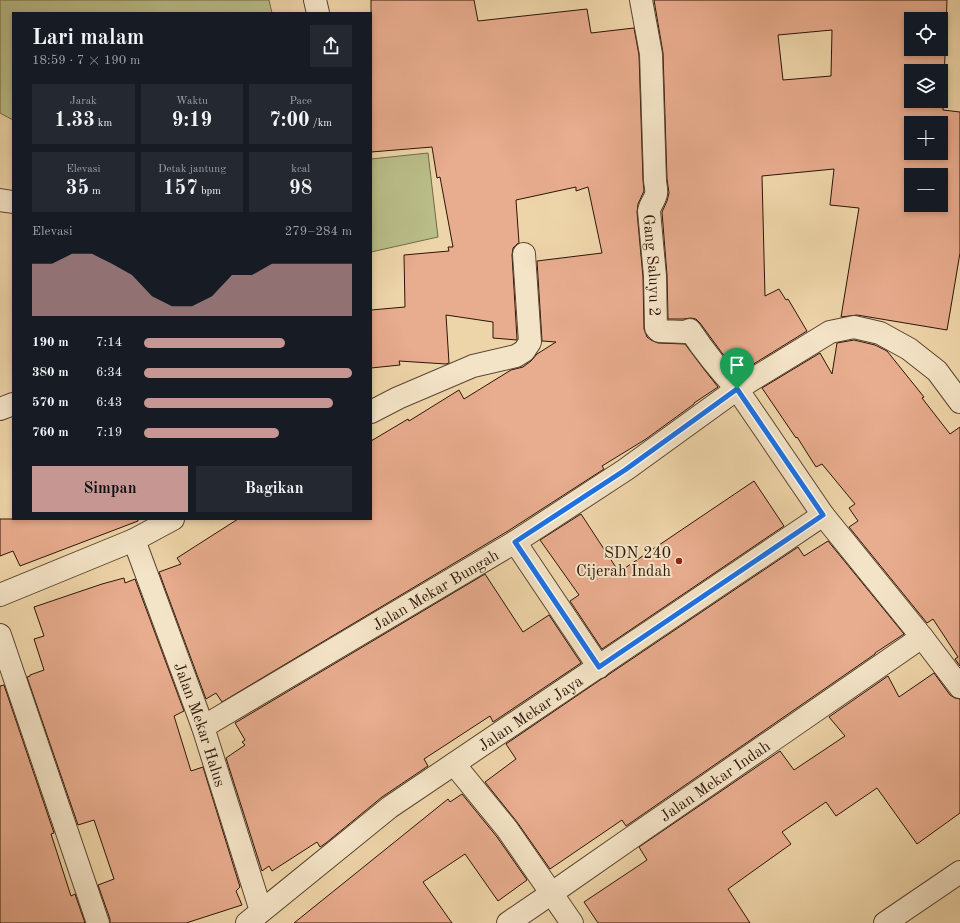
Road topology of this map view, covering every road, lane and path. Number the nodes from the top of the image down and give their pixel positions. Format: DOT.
graph roads {
  1 [pos="315,0"];
  2 [pos="641,0"];
  3 [pos="318,12"];
  4 [pos="0,200"];
  5 [pos="12,202"];
  6 [pos="524,254"];
  7 [pos="737,389"];
  8 [pos="957,391"];
  9 [pos="12,404"];
  10 [pos="0,409"];
  11 [pos="372,411"];
  12 [pos="823,515"];
  13 [pos="171,520"];
  14 [pos="134,540"];
  15 [pos="515,542"];
  16 [pos="0,595"];
  17 [pos="0,635"];
  18 [pos="922,637"];
  19 [pos="599,667"];
  20 [pos="960,687"];
  21 [pos="203,727"];
  22 [pos="454,764"];
  23 [pos="960,872"];
  24 [pos="552,894"];
  25 [pos="254,917"];
  26 [pos="98,923"];
  27 [pos="508,923"];
  28 [pos="572,923"];
  29 [pos="885,923"];
  1 -- 3 [label="street"];
  2 -- 7 [label="street, Gang Saluyu 2"];
  4 -- 5 [label="street"];
  6 -- 11 [label="street"];
  7 -- 8 [label="street, Jalan Mekar Bungah"];
  7 -- 12 [label="street"];
  7 -- 15 [label="street, Jalan Mekar Bungah"];
  9 -- 10 [label="street"];
  12 -- 18 [label="street"];
  12 -- 19 [label="street, Jalan Mekar Jaya"];
  13 -- 14 [label="street"];
  14 -- 16 [label="street"];
  14 -- 21 [label="street, Jalan Mekar Halus"];
  15 -- 19 [label="street"];
  15 -- 21 [label="street, Jalan Mekar Bungah"];
  17 -- 26 [label="street"];
  18 -- 20 [label="street"];
  18 -- 24 [label="street, Jalan Mekar Indah"];
  19 -- 22 [label="street, Jalan Mekar Jaya"];
  21 -- 25 [label="street, Jalan Mekar Halus"];
  22 -- 24 [label="street"];
  22 -- 25 [label="street, Jalan Mekar Jaya"];
  23 -- 29 [label="street"];
  24 -- 27 [label="street, Jalan Mekar Indah"];
  24 -- 28 [label="street"];
}
